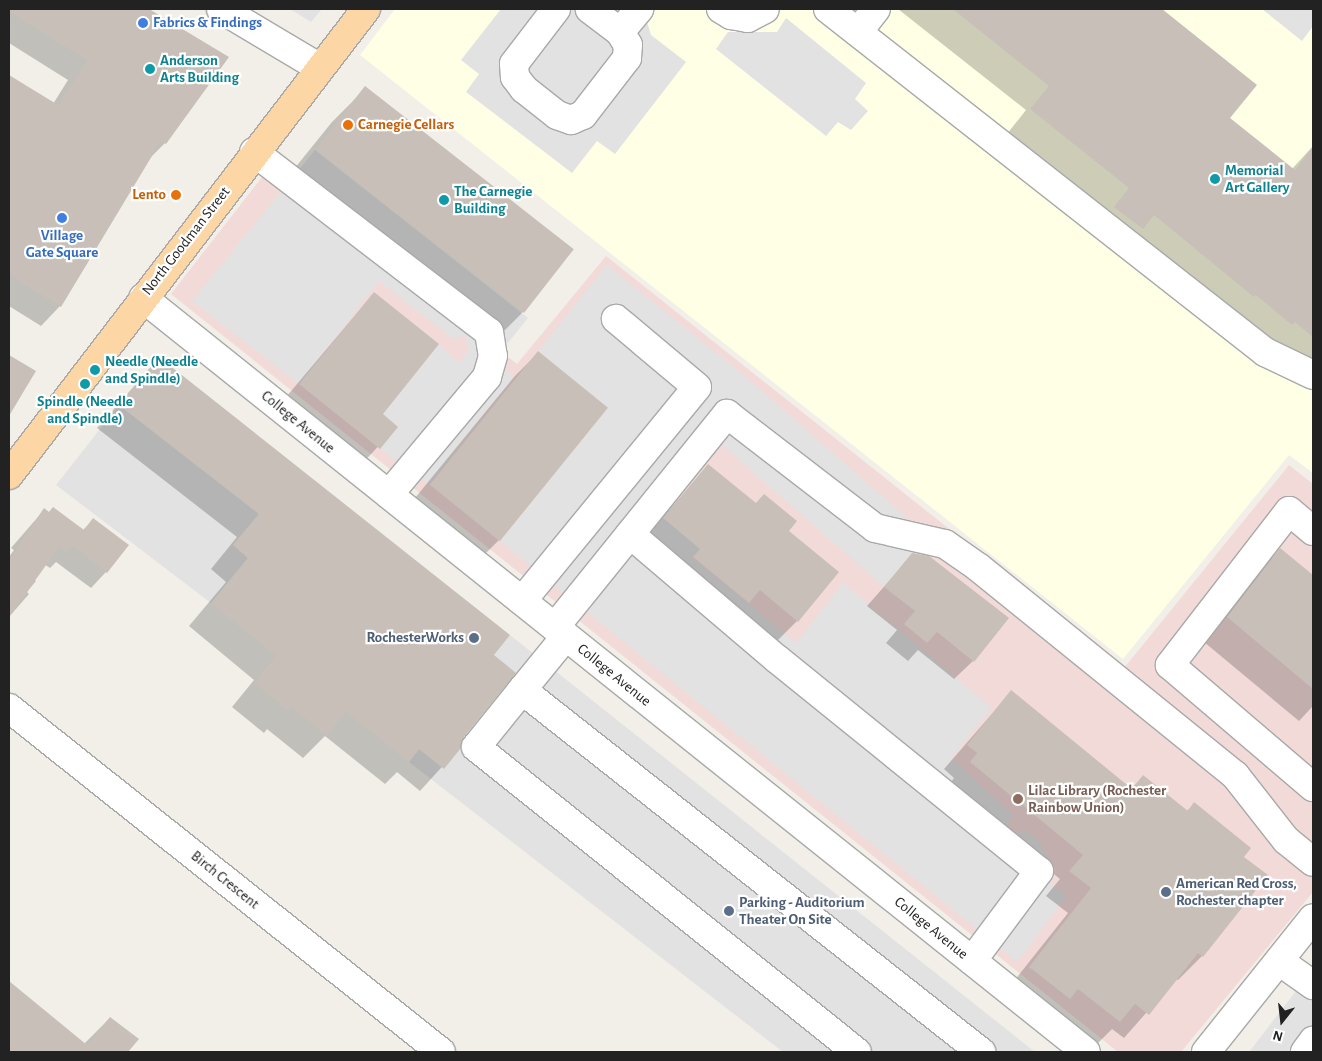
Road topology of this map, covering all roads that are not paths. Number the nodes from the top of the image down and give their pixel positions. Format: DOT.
graph roads {
  1 [pos="221,9"];
  2 [pos="366,9"];
  3 [pos="556,9"];
  4 [pos="590,9"];
  5 [pos="639,9"];
  6 [pos="721,9"];
  7 [pos="765,9"];
  8 [pos="828,9"];
  9 [pos="876,9"];
  10 [pos="620,32"];
  11 [pos="858,32"];
  12 [pos="320,68"];
  13 [pos="254,152"];
  14 [pos="143,298"];
  15 [pos="616,319"];
  16 [pos="1313,375"];
  17 [pos="9,475"];
  18 [pos="389,494"];
  19 [pos="1313,531"];
  20 [pos="630,534"];
  21 [pos="522,601"];
  22 [pos="560,632"];
  23 [pos="522,690"];
  24 [pos="9,708"];
  25 [pos="1313,787"];
  26 [pos="1313,862"];
  27 [pos="1313,918"];
  28 [pos="1279,961"];
  29 [pos="972,962"];
  30 [pos="1313,985"];
  31 [pos="1313,1041"];
  32 [pos="1080,1050"];
  33 [pos="441,1052"];
  34 [pos="857,1052"];
  35 [pos="981,1052"];
  36 [pos="1206,1052"];
  37 [pos="1305,1052"];
  1 -- 12 [label="street"];
  2 -- 12 [label="main road, North Goodman Street"];
  3 -- 10 [label="street"];
  4 -- 10 [label="street"];
  5 -- 10 [label="street"];
  6 -- 7 [label="street"];
  8 -- 11 [label="street"];
  9 -- 11 [label="street"];
  11 -- 16 [label="street"];
  12 -- 13 [label="main road, North Goodman Street"];
  13 -- 14 [label="main road, North Goodman Street"];
  13 -- 18 [label="street"];
  14 -- 17 [label="main road, North Goodman Street"];
  14 -- 18 [label="street, College Avenue"];
  15 -- 21 [label="street"];
  18 -- 21 [label="street, College Avenue"];
  19 -- 25 [label="street"];
  20 -- 22 [label="street"];
  20 -- 26 [label="street"];
  20 -- 29 [label="street"];
  21 -- 22 [label="street, College Avenue"];
  22 -- 23 [label="street"];
  22 -- 29 [label="street, College Avenue"];
  23 -- 34 [label="street"];
  23 -- 35 [label="street"];
  24 -- 33 [label="street, Birch Crescent"];
  27 -- 28 [label="street"];
  28 -- 30 [label="street"];
  28 -- 36 [label="street"];
  29 -- 32 [label="street, College Avenue"];
  31 -- 37 [label="street"];
}
